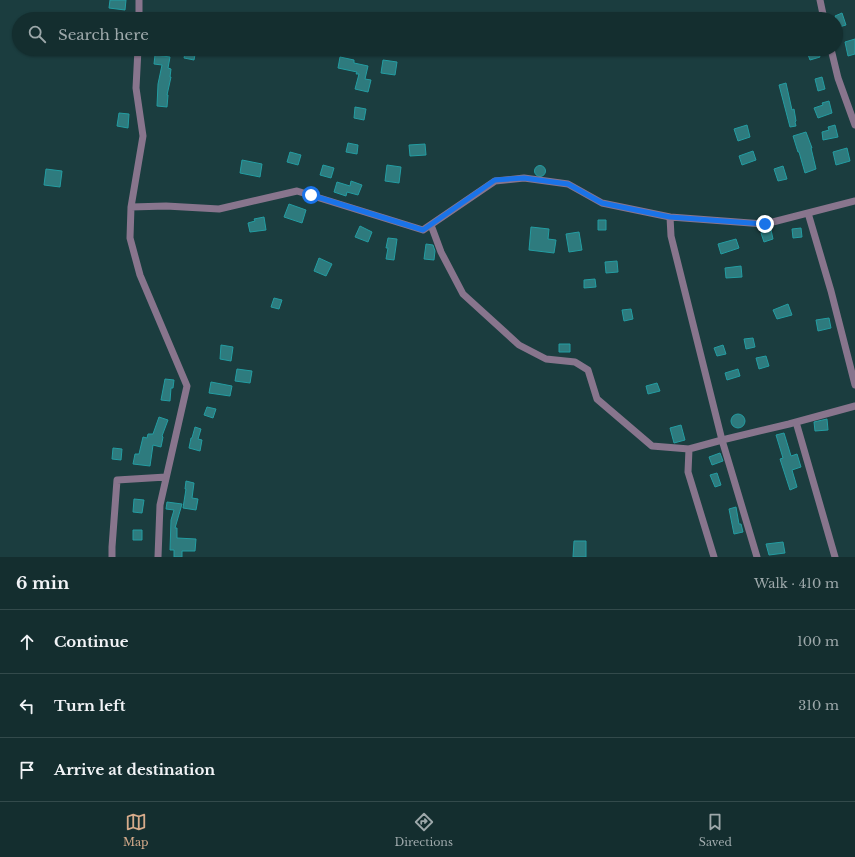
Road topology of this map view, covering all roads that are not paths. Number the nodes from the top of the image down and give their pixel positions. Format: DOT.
graph roads {
  1 [pos="139,0"];
  2 [pos="820,0"];
  3 [pos="138,12"];
  4 [pos="823,12"];
  5 [pos="138,56"];
  6 [pos="833,56"];
  7 [pos="855,125"];
  8 [pos="855,200"];
  9 [pos="131,207"];
  10 [pos="808,213"];
  11 [pos="670,217"];
  12 [pos="431,225"];
  13 [pos="855,385"];
  14 [pos="855,406"];
  15 [pos="796,422"];
  16 [pos="722,440"];
  17 [pos="689,449"];
  18 [pos="166,478"];
  19 [pos="112,557"];
  20 [pos="158,557"];
  21 [pos="714,557"];
  22 [pos="757,557"];
  23 [pos="835,557"];
  1 -- 3 [label="street"];
  2 -- 4 [label="street"];
  5 -- 9 [label="street"];
  6 -- 7 [label="street"];
  8 -- 10 [label="street"];
  9 -- 12 [label="street"];
  9 -- 18 [label="street"];
  10 -- 11 [label="street"];
  10 -- 13 [label="street"];
  11 -- 12 [label="street"];
  11 -- 16 [label="street"];
  12 -- 17 [label="street"];
  14 -- 15 [label="street"];
  15 -- 16 [label="street"];
  15 -- 23 [label="street"];
  16 -- 17 [label="street"];
  16 -- 22 [label="street"];
  17 -- 21 [label="street"];
  18 -- 19 [label="street"];
  18 -- 20 [label="street"];
}
